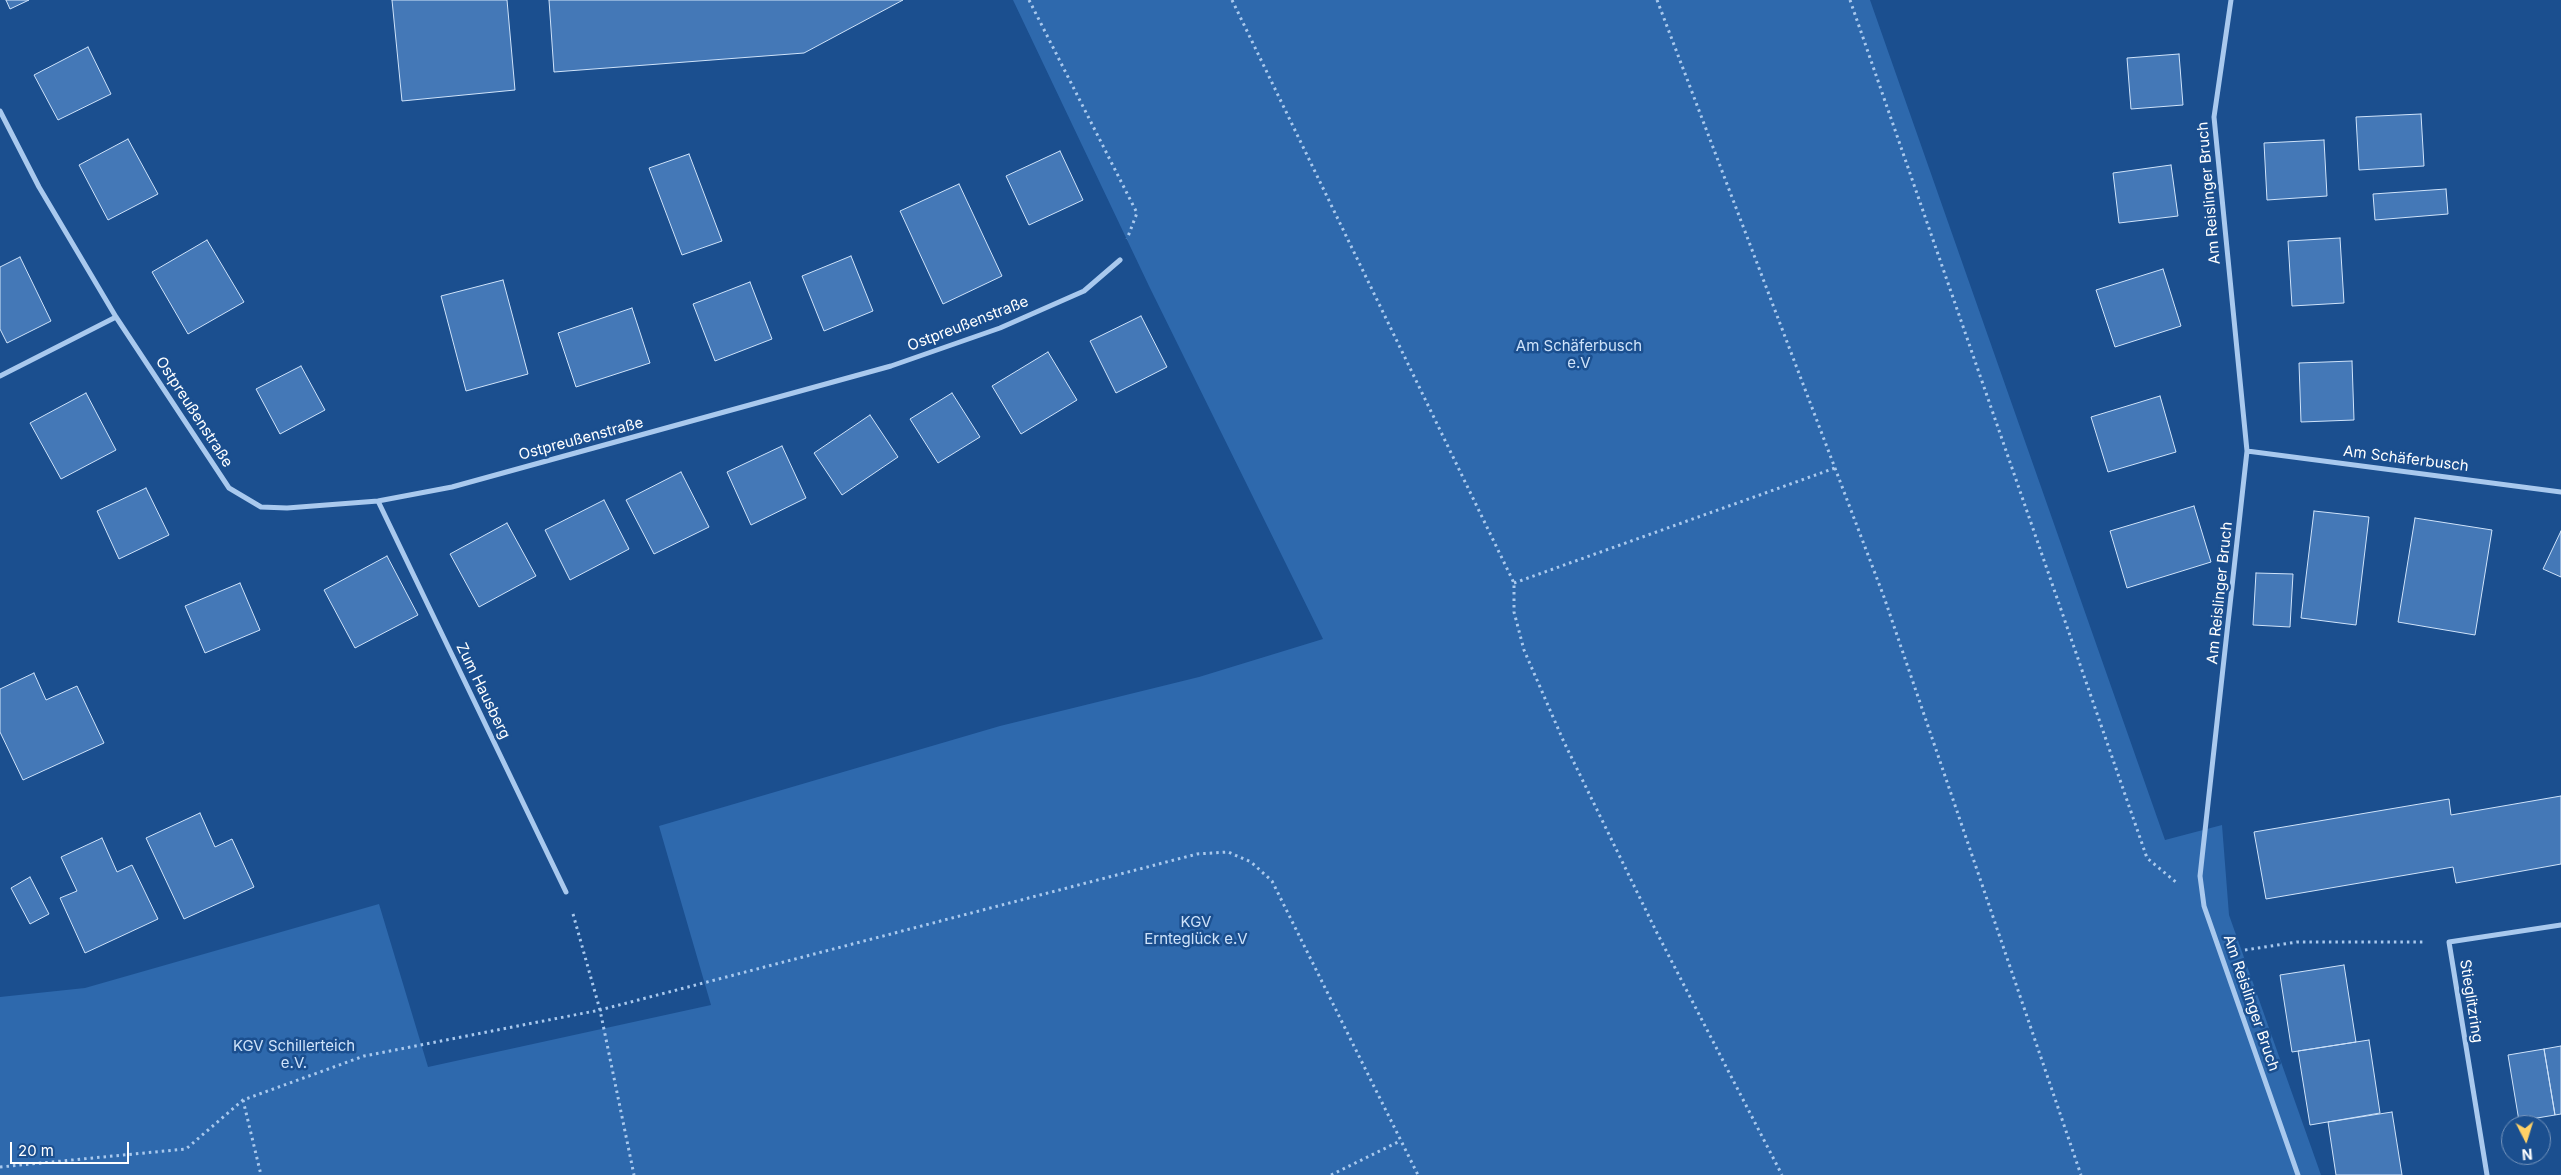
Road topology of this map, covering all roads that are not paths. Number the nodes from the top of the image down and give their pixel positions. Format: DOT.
graph roads {
  1 [pos="2231,0"];
  2 [pos="0,111"];
  3 [pos="1120,260"];
  4 [pos="116,317"];
  5 [pos="0,376"];
  6 [pos="2247,452"];
  7 [pos="2561,492"];
  8 [pos="378,501"];
  9 [pos="566,892"];
  10 [pos="2561,924"];
  11 [pos="2298,1175"];
  12 [pos="2487,1175"];
  1 -- 6 [label="street, Am Reislinger Bruch"];
  2 -- 4 [label="street, Ostpreußenstraße"];
  3 -- 8 [label="street, Ostpreußenstraße"];
  4 -- 5 [label="street"];
  4 -- 8 [label="street, Ostpreußenstraße"];
  6 -- 7 [label="street, Am Schäferbusch"];
  6 -- 11 [label="street, Am Reislinger Bruch"];
  8 -- 9 [label="street, Zum Hausberg"];
  10 -- 12 [label="street, Stieglitzring"];
}
